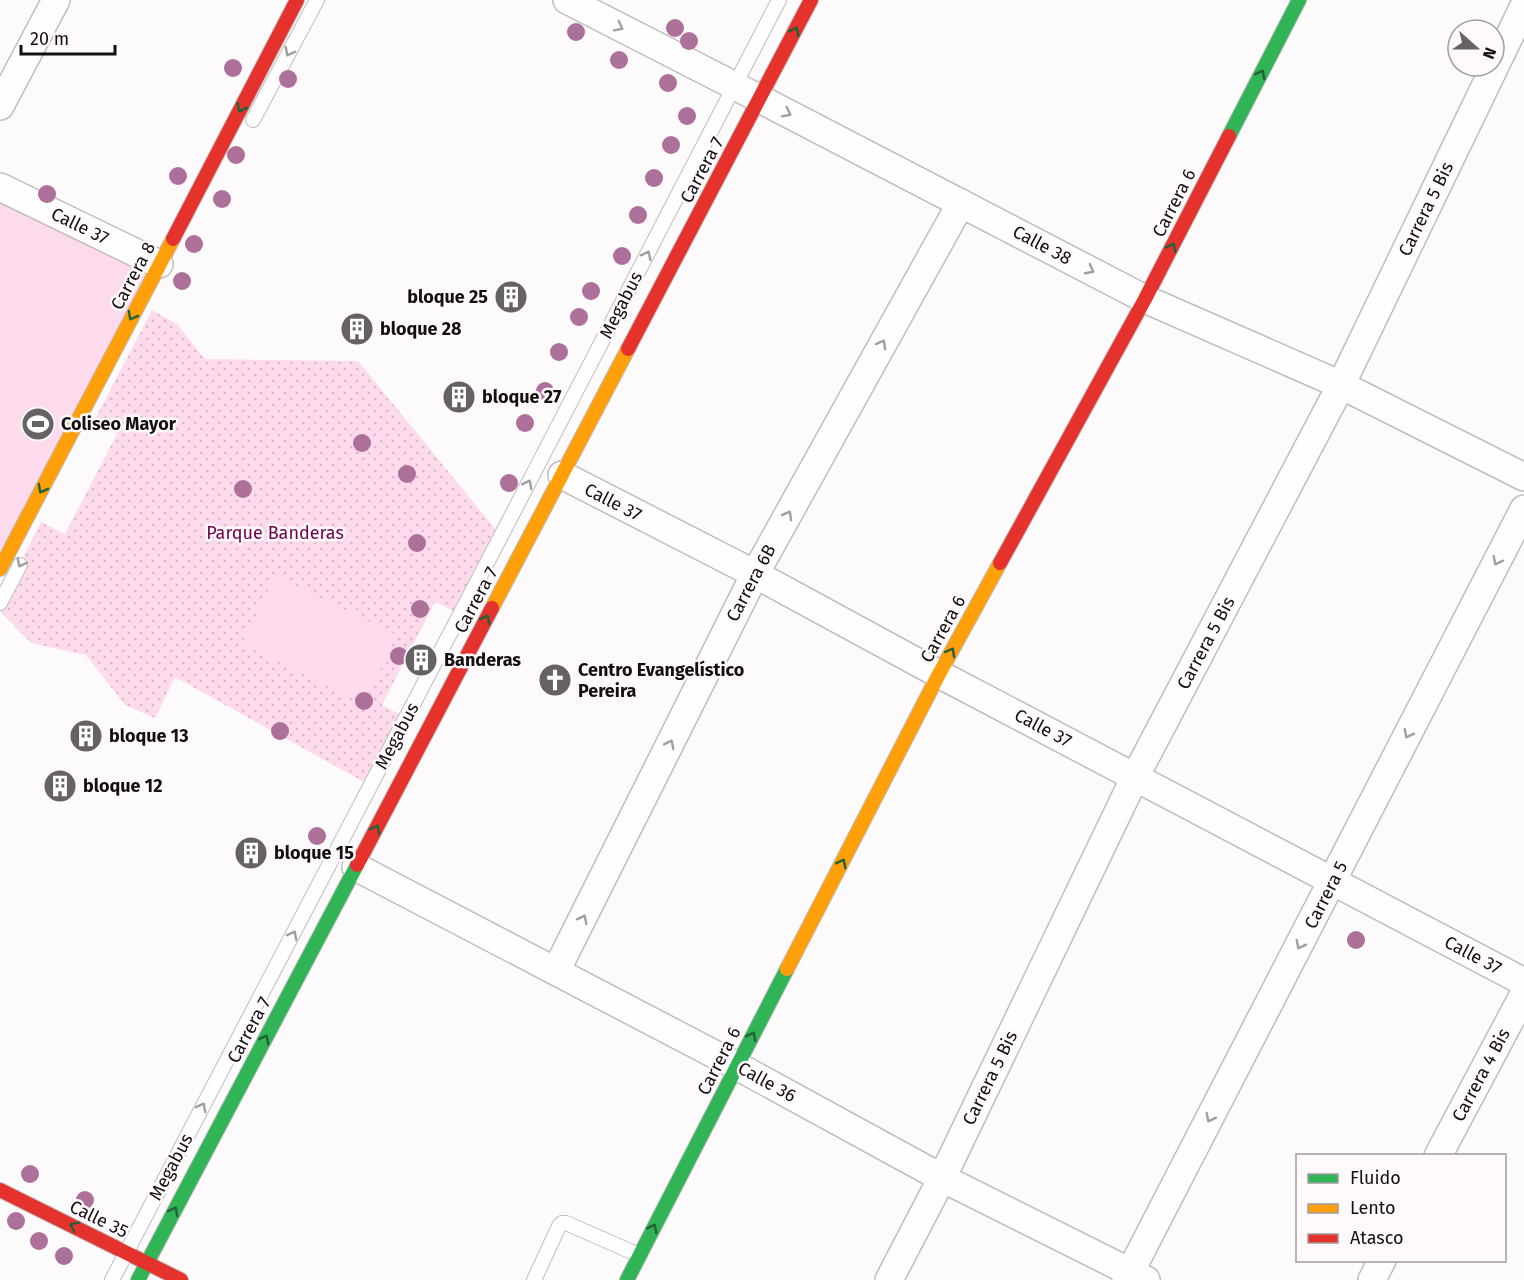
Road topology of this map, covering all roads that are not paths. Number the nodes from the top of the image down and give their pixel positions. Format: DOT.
graph roads {
  1 [pos="56,0"];
  2 [pos="297,0"];
  3 [pos="317,0"];
  4 [pos="567,0"];
  5 [pos="779,0"];
  6 [pos="811,0"];
  7 [pos="1299,0"];
  8 [pos="1524,6"];
  9 [pos="735,86"];
  10 [pos="760,99"];
  11 [pos="0,106"];
  12 [pos="246,134"];
  13 [pos="0,187"];
  14 [pos="961,203"];
  15 [pos="159,264"];
  16 [pos="1145,299"];
  17 [pos="1341,385"];
  18 [pos="562,475"];
  19 [pos="1524,477"];
  20 [pos="1524,509"];
  21 [pos="26,553"];
  22 [pos="0,569"];
  23 [pos="755,574"];
  24 [pos="0,603"];
  25 [pos="939,674"];
  26 [pos="1136,777"];
  27 [pos="356,867"];
  28 [pos="1333,881"];
  29 [pos="556,971"];
  30 [pos="1524,982"];
  31 [pos="1524,994"];
  32 [pos="737,1066"];
  33 [pos="1439,1154"];
  34 [pos="942,1178"];
  35 [pos="0,1190"];
  36 [pos="126,1252"];
  37 [pos="639,1255"];
  38 [pos="1381,1262"];
  39 [pos="147,1263"];
  40 [pos="1134,1277"];
  41 [pos="112,1280"];
  42 [pos="138,1280"];
  43 [pos="181,1280"];
  44 [pos="534,1280"];
  45 [pos="627,1280"];
  46 [pos="889,1280"];
  47 [pos="1372,1280"];
  1 -- 11 [label="street"];
  2 -- 15 [label="main road, Carrera 8, one-way"];
  3 -- 12 [label="lane, one-way"];
  4 -- 9 [label="street, Calle 38, one-way"];
  5 -- 9 [label="lane, Megabus"];
  10 -- 6 [label="main road, Carrera 7, one-way"];
  16 -- 7 [label="main road, Carrera 6, one-way"];
  8 -- 17 [label="street, Carrera 5 Bis"];
  9 -- 10 [label="street, Calle 38"];
  36 -- 9 [label="lane, Megabus, one-way"];
  10 -- 14 [label="street, Calle 38, one-way"];
  10 -- 18 [label="main road, Carrera 7"];
  13 -- 15 [label="street, Calle 37"];
  14 -- 16 [label="street, Calle 38, one-way"];
  23 -- 14 [label="street, Carrera 6B, one-way"];
  15 -- 22 [label="main road, Carrera 8, one-way"];
  16 -- 17 [label="street, Calle 38"];
  25 -- 16 [label="main road, Carrera 6, one-way"];
  17 -- 19 [label="street, Calle 38"];
  17 -- 26 [label="street, Carrera 5 Bis"];
  18 -- 23 [label="street, Calle 37"];
  27 -- 18 [label="main road, Carrera 7, one-way"];
  20 -- 28 [label="street, Carrera 5, one-way"];
  21 -- 24 [label="lane, one-way"];
  23 -- 25 [label="street, Calle 37"];
  29 -- 23 [label="street, Carrera 6B, one-way"];
  25 -- 26 [label="street, Calle 37"];
  32 -- 25 [label="main road, Carrera 6, one-way"];
  26 -- 28 [label="street, Calle 37"];
  26 -- 34 [label="street, Carrera 5 Bis"];
  27 -- 29 [label="street, Calle 36"];
  39 -- 27 [label="main road, Carrera 7, one-way"];
  28 -- 30 [label="street, Calle 37"];
  28 -- 40 [label="street, Carrera 5, one-way"];
  29 -- 32 [label="street, Calle 36"];
  31 -- 33 [label="street, Carrera 4 Bis"];
  32 -- 34 [label="street, Calle 36"];
  37 -- 32 [label="main road, Carrera 6, one-way"];
  34 -- 40 [label="street, Calle 36"];
  34 -- 46 [label="street, Carrera 5 Bis"];
  36 -- 35 [label="main road, Calle 35, one-way"];
  36 -- 39 [label="main road, Calle 35"];
  36 -- 41 [label="lane, Megabus"];
  37 -- 44 [label="lane"];
  37 -- 45 [label="main road, Carrera 6"];
  38 -- 47 [label="street"];
  39 -- 42 [label="main road, Carrera 7"];
  39 -- 43 [label="main road, Calle 35"];
}
